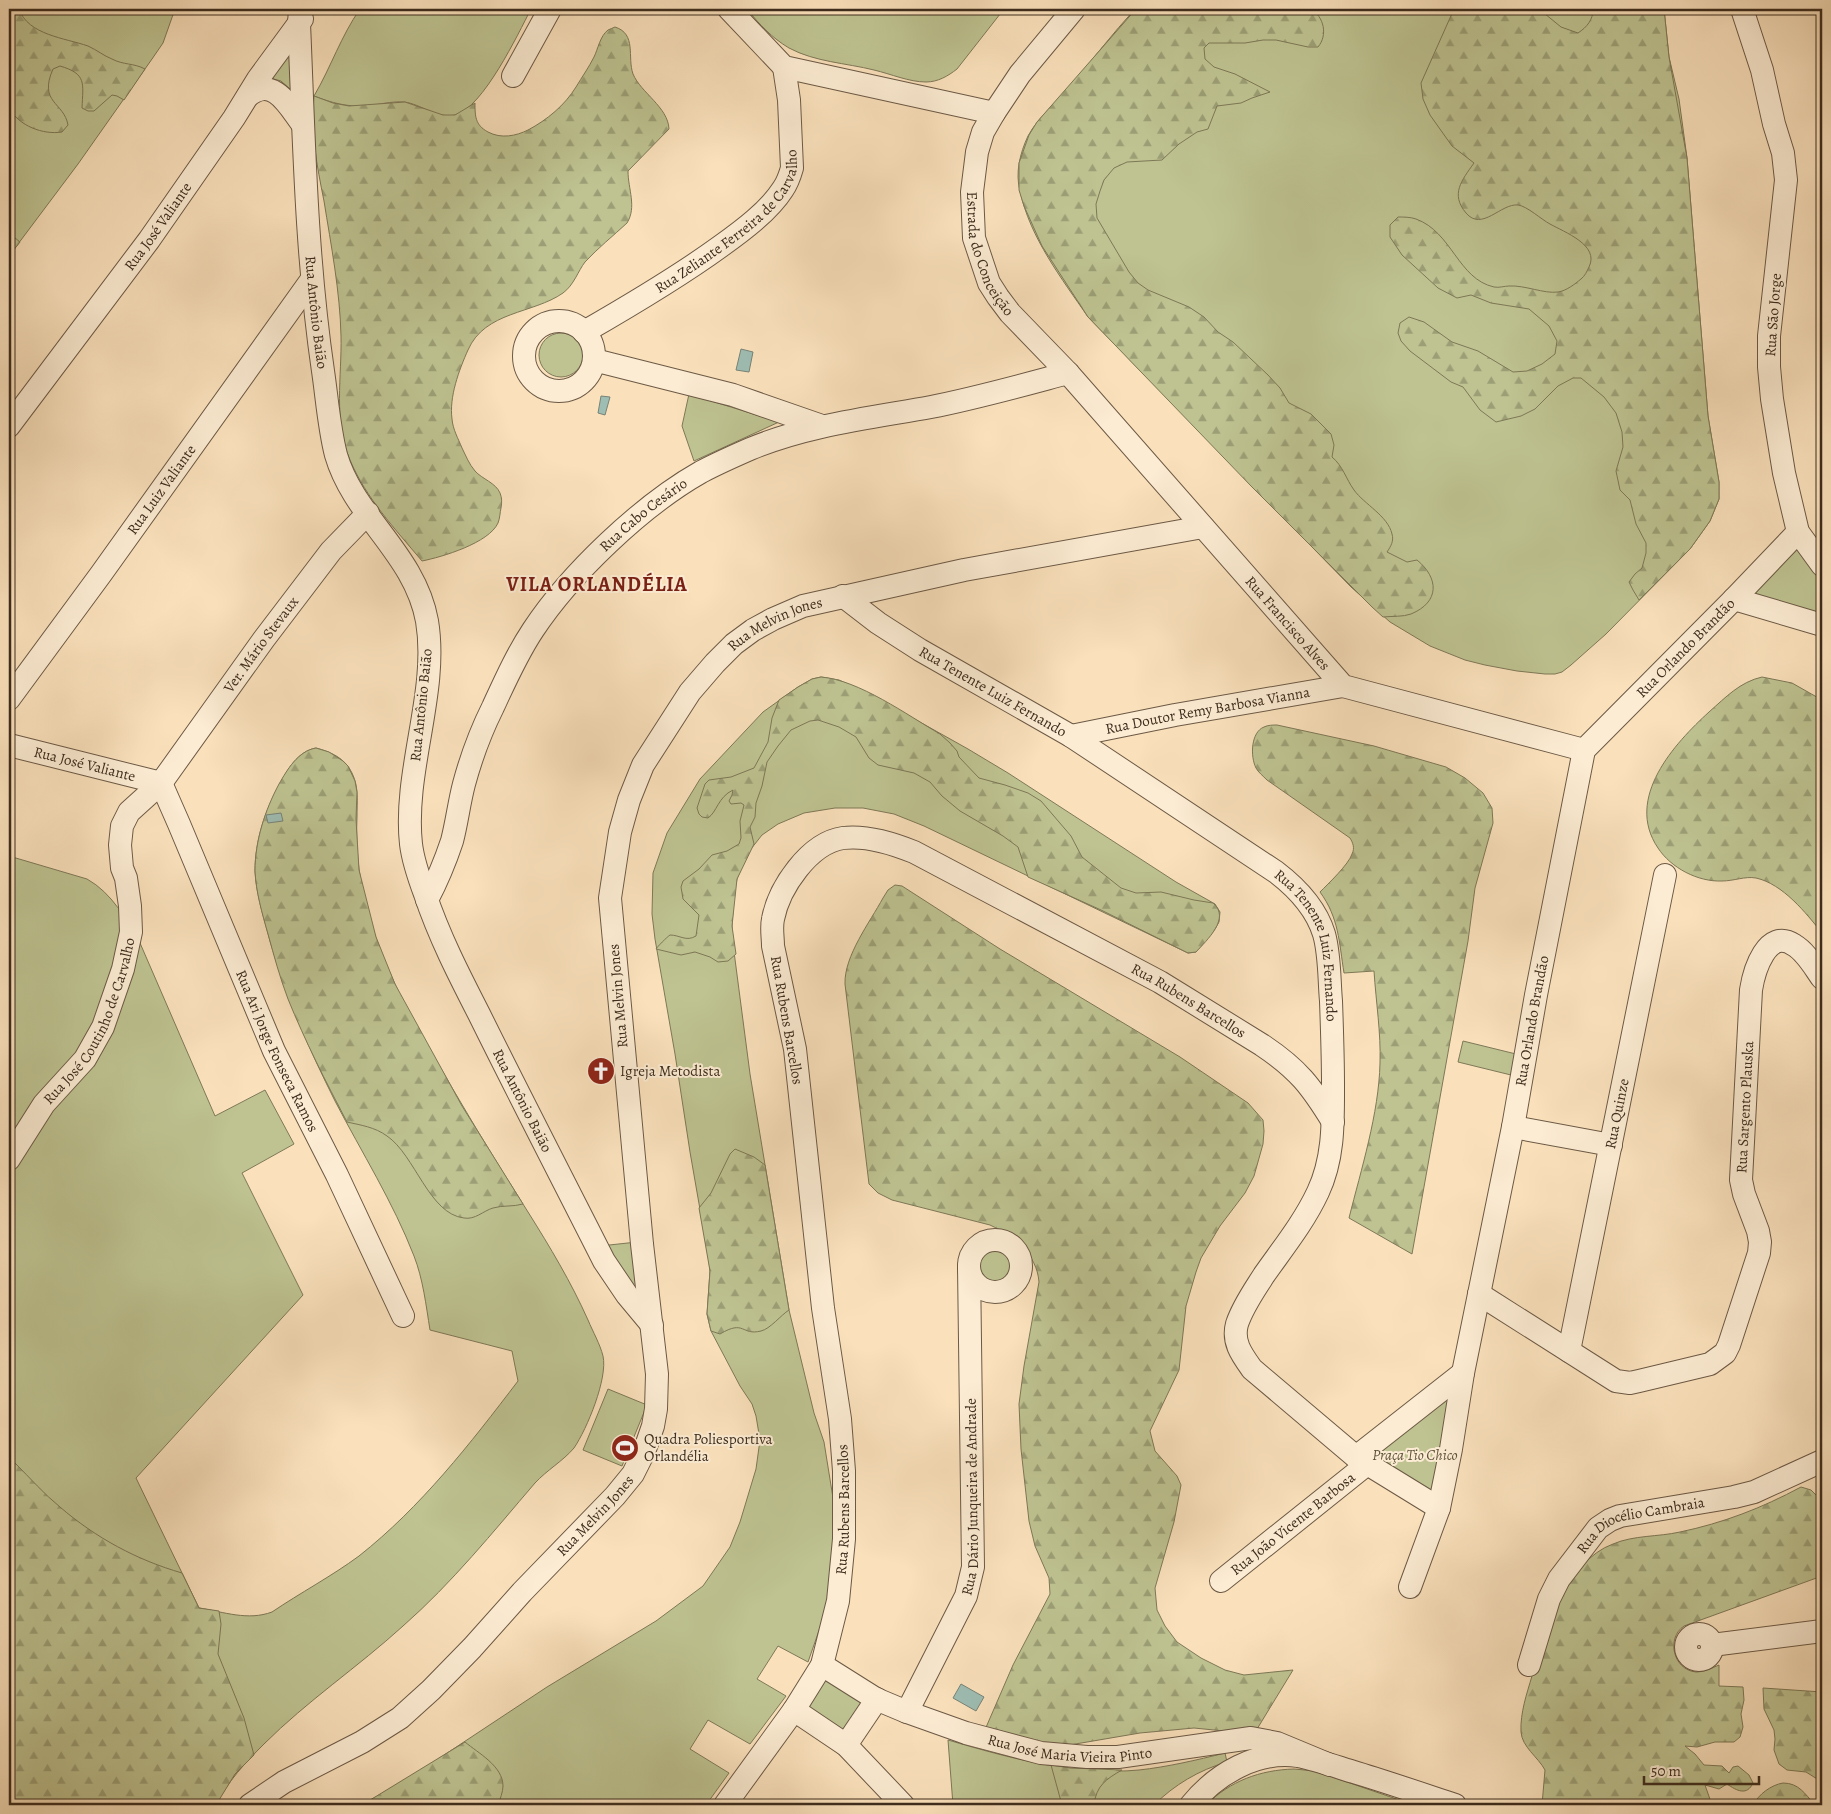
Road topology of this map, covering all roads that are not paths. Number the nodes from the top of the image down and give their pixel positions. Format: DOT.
graph roads {
  1 [pos="550,9"];
  2 [pos="729,9"];
  3 [pos="1074,9"];
  4 [pos="1742,9"];
  5 [pos="303,13"];
  6 [pos="784,67"];
  7 [pos="513,76"];
  8 [pos="248,96"];
  9 [pos="994,113"];
  10 [pos="303,125"];
  11 [pos="312,279"];
  12 [pos="617,313"];
  13 [pos="584,332"];
  14 [pos="594,360"];
  15 [pos="628,368"];
  16 [pos="1068,373"];
  17 [pos="9,426"];
  18 [pos="822,426"];
  19 [pos="368,513"];
  20 [pos="1203,527"];
  21 [pos="1798,532"];
  22 [pos="1822,566"];
  23 [pos="843,596"];
  24 [pos="1734,599"];
  25 [pos="1822,624"];
  26 [pos="1343,686"];
  27 [pos="9,699"];
  28 [pos="1071,736"];
  29 [pos="9,745"];
  30 [pos="1584,750"];
  31 [pos="160,783"];
  32 [pos="122,868"];
  33 [pos="1664,875"];
  34 [pos="427,900"];
  35 [pos="1822,978"];
  36 [pos="1333,1122"];
  37 [pos="1513,1127"];
  38 [pos="1612,1145"];
  39 [pos="9,1159"];
  40 [pos="969,1266"];
  41 [pos="1480,1294"];
  42 [pos="403,1316"];
  43 [pos="652,1325"];
  44 [pos="1569,1352"];
  45 [pos="1462,1373"];
  46 [pos="1361,1461"];
  47 [pos="1822,1461"];
  48 [pos="1439,1508"];
  49 [pos="1221,1581"];
  50 [pos="1410,1587"];
  51 [pos="1822,1631"];
  52 [pos="1712,1645"];
  53 [pos="822,1665"];
  54 [pos="1529,1665"];
  55 [pos="877,1699"];
  56 [pos="794,1710"];
  57 [pos="907,1712"];
  58 [pos="1236,1739"];
  59 [pos="846,1745"];
  60 [pos="1259,1760"];
  61 [pos="1330,1765"];
  62 [pos="250,1805"];
  63 [pos="725,1805"];
  64 [pos="903,1805"];
  65 [pos="1192,1805"];
  66 [pos="1455,1805"];
  1 -- 7 [label="street"];
  2 -- 6 [label="street"];
  3 -- 9 [label="street"];
  4 -- 21 [label="street, Rua São Jorge"];
  5 -- 8 [label="street, Rua José Valiante"];
  5 -- 10 [label="street, Rua Antônio Baião"];
  6 -- 9 [label="street"];
  6 -- 12 [label="street, Rua Zeliante Ferreira de Carvalho"];
  8 -- 10 [label="street"];
  8 -- 17 [label="street, Rua José Valiante"];
  9 -- 16 [label="street, Estrada do Conceição"];
  10 -- 11 [label="street, Rua Antônio Baião"];
  11 -- 19 [label="street, Rua Antônio Baião"];
  11 -- 27 [label="street, Rua Luiz Valiante"];
  12 -- 13 [label="street, Rua Zeliante Ferreira de Carvalho"];
  12 -- 15 [label="street"];
  13 -- 14 [label="street"];
  13 -- 14 [label="street"];
  14 -- 15 [label="street"];
  15 -- 18 [label="street"];
  16 -- 18 [label="street, Rua Cabo Cesário"];
  16 -- 20 [label="street, Rua Francisco Alves"];
  18 -- 34 [label="street, Rua Cabo Cesário"];
  19 -- 31 [label="street, Ver. Mário Stevaux"];
  19 -- 34 [label="street, Rua Antônio Baião"];
  20 -- 23 [label="street, Rua Melvin Jones"];
  20 -- 26 [label="street, Rua Francisco Alves"];
  21 -- 22 [label="street"];
  21 -- 24 [label="street"];
  23 -- 28 [label="street, Rua Tenente Luiz Fernando"];
  23 -- 43 [label="street, Rua Melvin Jones"];
  24 -- 25 [label="street, Rua Orlando Brandão"];
  24 -- 30 [label="street, Rua Orlando Brandão"];
  26 -- 28 [label="street, Rua Doutor Remy Barbosa Vianna"];
  26 -- 30 [label="street"];
  28 -- 36 [label="street, Rua Tenente Luiz Fernando"];
  29 -- 31 [label="street, Rua José Valiante"];
  30 -- 37 [label="street, Rua Orlando Brandão"];
  31 -- 32 [label="street, Ver. Mário Stevaux"];
  31 -- 42 [label="street, Rua Ari Jorge Fonseca Ramos"];
  32 -- 39 [label="street, Rua José Coutinho de Carvalho"];
  33 -- 38 [label="street, Rua Quinze"];
  34 -- 43 [label="street, Rua Antônio Baião"];
  35 -- 44 [label="street, Rua Sargento Plauska"];
  36 -- 46 [label="street, Rua Tenente Luiz Fernando"];
  36 -- 53 [label="street, Rua Rubens Barcellos"];
  37 -- 38 [label="street"];
  37 -- 41 [label="street, Rua Orlando Brandão"];
  38 -- 44 [label="street, Rua Quinze"];
  40 -- 57 [label="street, Rua Dário Junqueira de Andrade"];
  41 -- 44 [label="street, Rua Sargento Plauska"];
  41 -- 45 [label="street, Rua Orlando Brandão"];
  43 -- 62 [label="street, Rua Melvin Jones"];
  45 -- 46 [label="street, Rua João Vicente Barbosa"];
  45 -- 48 [label="street, Rua Orlando Brandão"];
  46 -- 48 [label="street"];
  46 -- 49 [label="street, Rua João Vicente Barbosa"];
  47 -- 54 [label="street, Rua Diocélio Cambraia"];
  48 -- 50 [label="street, Rua Orlando Brandão"];
  51 -- 52 [label="street"];
  53 -- 55 [label="street, Rua José Maria Vieira Pinto"];
  53 -- 56 [label="street, Rua Rubens Barcellos"];
  55 -- 57 [label="street, Rua José Maria Vieira Pinto"];
  55 -- 59 [label="street"];
  56 -- 59 [label="street"];
  56 -- 63 [label="street, Rua Rubens Barcellos"];
  57 -- 58 [label="street, Rua José Maria Vieira Pinto"];
  58 -- 60 [label="street"];
  58 -- 61 [label="street, Rua José Maria Vieira Pinto"];
  59 -- 64 [label="street"];
  60 -- 61 [label="street"];
  60 -- 65 [label="street"];
  61 -- 66 [label="street"];
}
